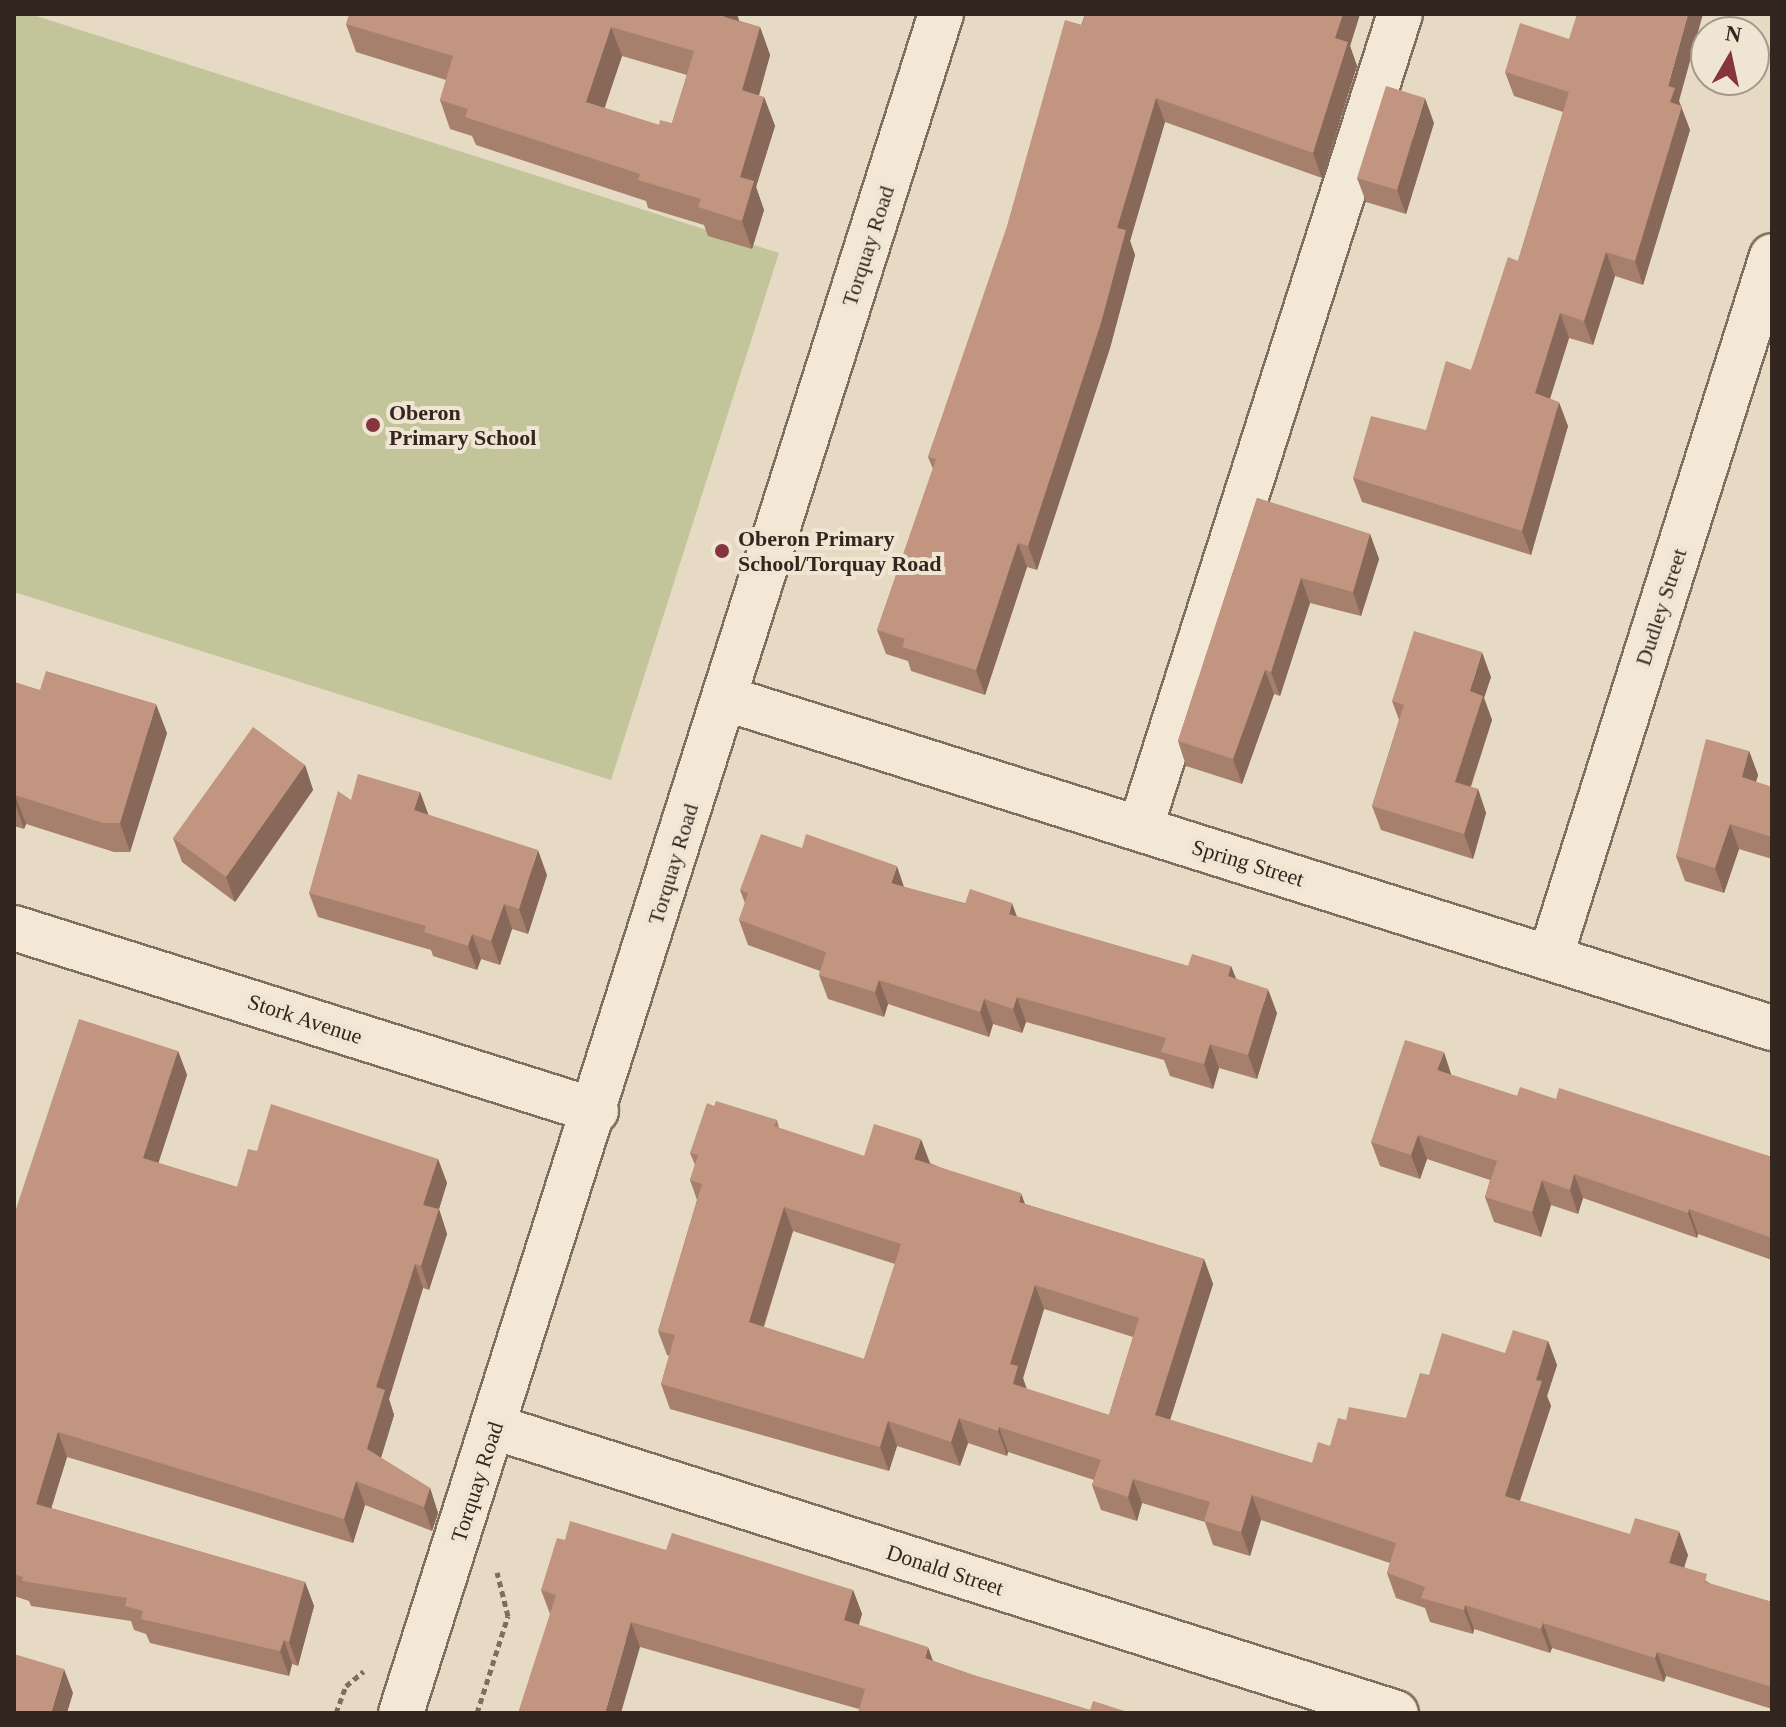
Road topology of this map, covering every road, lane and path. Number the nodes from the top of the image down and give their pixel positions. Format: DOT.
graph roads {
  1 [pos="941,14"];
  2 [pos="1400,14"];
  3 [pos="1772,256"];
  4 [pos="724,698"];
  5 [pos="1140,829"];
  6 [pos="14,928"];
  7 [pos="1550,958"];
  8 [pos="1772,1028"];
  9 [pos="596,1111"];
  10 [pos="494,1427"];
  11 [pos="508,1616"];
  12 [pos="346,1686"];
  13 [pos="336,1713"];
  14 [pos="401,1713"];
  15 [pos="477,1713"];
  16 [pos="1396,1713"];
  1 -- 4 [label="street, Torquay Road"];
  2 -- 5 [label="street"];
  3 -- 7 [label="street, Dudley Street"];
  4 -- 5 [label="street, Spring Street"];
  4 -- 9 [label="street, Torquay Road"];
  5 -- 7 [label="street, Spring Street"];
  6 -- 9 [label="street, Stork Avenue"];
  7 -- 8 [label="street, Spring Street"];
  9 -- 10 [label="street, Torquay Road"];
  10 -- 14 [label="street, Torquay Road"];
  10 -- 16 [label="street, Donald Street"];
  11 -- 15 [label="path"];
  12 -- 13 [label="path"];
}
